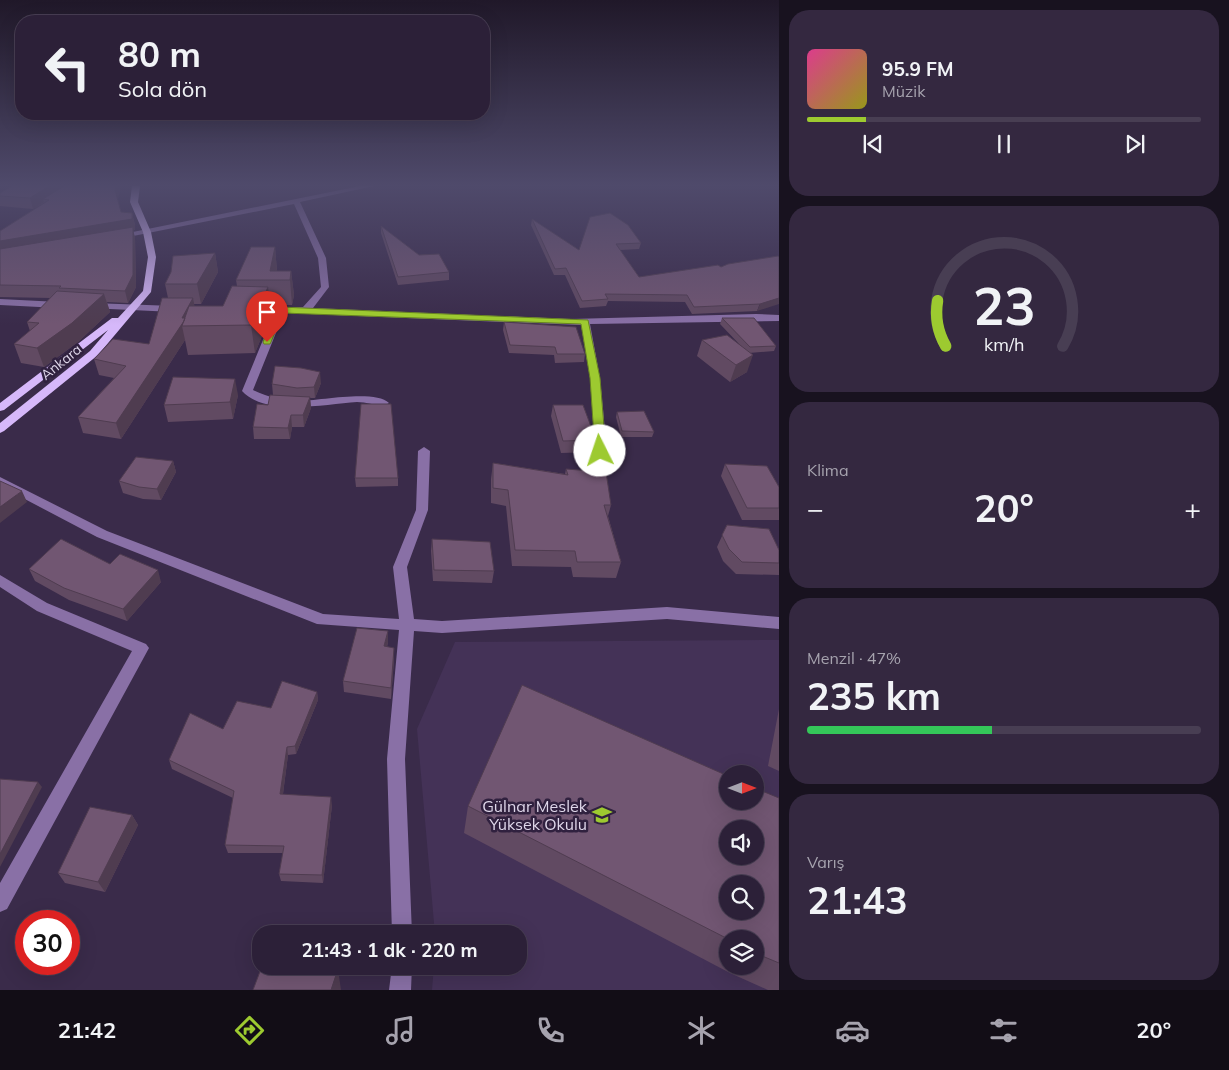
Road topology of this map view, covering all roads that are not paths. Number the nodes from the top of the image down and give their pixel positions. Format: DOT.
graph roads {
  1 [pos="146,232"];
  2 [pos="147,232"];
  3 [pos="310,232"];
  4 [pos="108,239"];
  5 [pos="0,302"];
  6 [pos="68,306"];
  7 [pos="86,306"];
  8 [pos="131,308"];
  9 [pos="186,309"];
  10 [pos="241,310"];
  11 [pos="280,310"];
  12 [pos="306,310"];
  13 [pos="779,318"];
  14 [pos="585,322"];
  15 [pos="384,403"];
  16 [pos="0,408"];
  17 [pos="0,429"];
  18 [pos="424,451"];
  19 [pos="600,451"];
  20 [pos="0,481"];
  21 [pos="0,580"];
  22 [pos="779,623"];
  23 [pos="407,625"];
  24 [pos="0,902"];
  25 [pos="402,925"];
  26 [pos="401,975"];
  27 [pos="400,990"];
  1 -- 4 [label="street"];
  2 -- 8 [label="main road, Ankara"];
  3 -- 12 [label="street"];
  5 -- 6 [label="street"];
  7 -- 8 [label="street"];
  8 -- 9 [label="street"];
  8 -- 16 [label="main road, Ankara"];
  8 -- 17 [label="main road, Ankara"];
  10 -- 11 [label="street"];
  11 -- 12 [label="street"];
  11 -- 15 [label="street"];
  12 -- 14 [label="street"];
  13 -- 14 [label="street"];
  14 -- 19 [label="street"];
  18 -- 23 [label="street"];
  20 -- 23 [label="street"];
  21 -- 24 [label="street"];
  22 -- 23 [label="street"];
  23 -- 25 [label="street"];
  26 -- 27 [label="street"];
}
